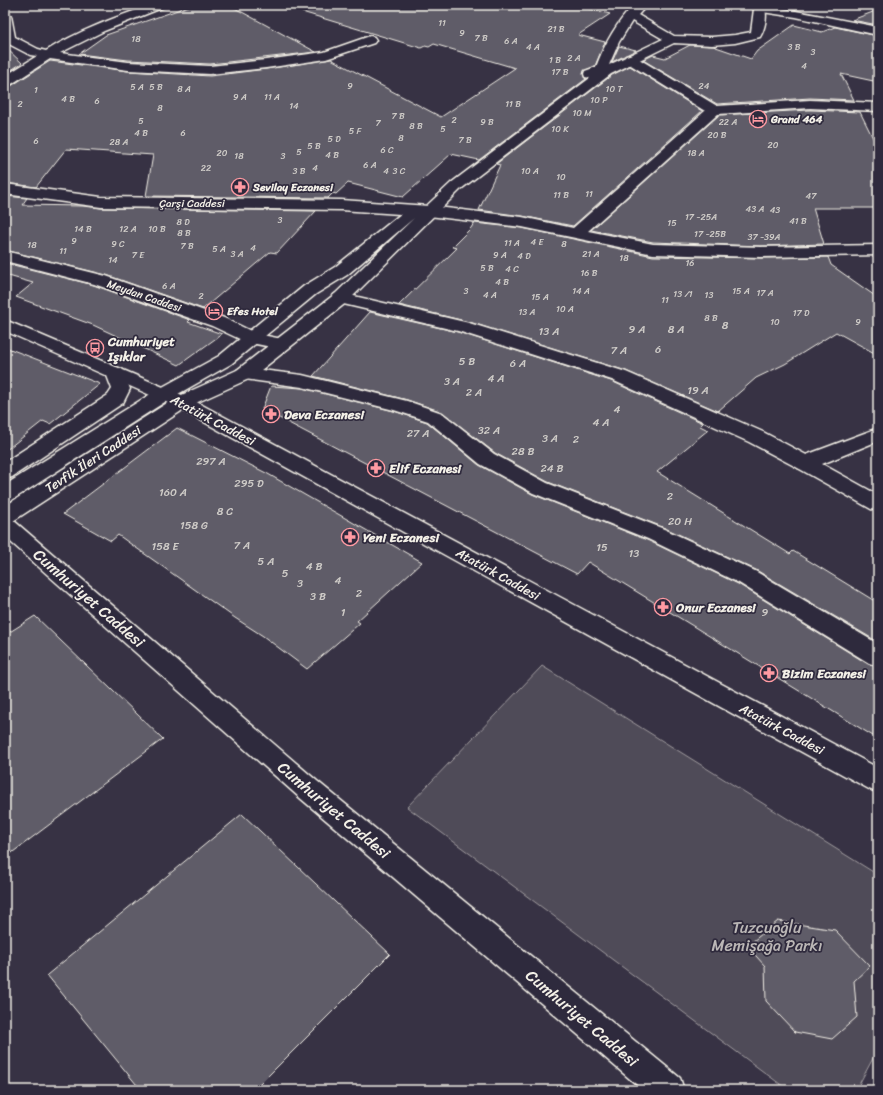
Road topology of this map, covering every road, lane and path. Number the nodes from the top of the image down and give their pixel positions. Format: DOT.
graph roads {
  1 [pos="160,5"];
  2 [pos="641,5"];
  3 [pos="747,5"];
  4 [pos="766,7"];
  5 [pos="630,15"];
  6 [pos="5,16"];
  7 [pos="878,31"];
  8 [pos="672,39"];
  9 [pos="370,40"];
  10 [pos="48,55"];
  11 [pos="630,59"];
  12 [pos="5,82"];
  13 [pos="560,89"];
  14 [pos="878,106"];
  15 [pos="714,110"];
  16 [pos="523,117"];
  17 [pos="5,189"];
  18 [pos="422,211"];
  19 [pos="576,234"];
  20 [pos="878,250"];
  21 [pos="5,256"];
  22 [pos="341,298"];
  23 [pos="5,325"];
  24 [pos="252,338"];
  25 [pos="281,344"];
  26 [pos="115,373"];
  27 [pos="244,374"];
  28 [pos="172,398"];
  29 [pos="878,434"];
  30 [pos="805,463"];
  31 [pos="5,472"];
  32 [pos="5,495"];
  33 [pos="878,504"];
  34 [pos="5,516"];
  35 [pos="5,525"];
  36 [pos="878,656"];
  37 [pos="878,781"];
  38 [pos="668,1090"];
  1 -- 10 [label="street"];
  2 -- 5 [label="street"];
  3 -- 4 [label="street"];
  4 -- 7 [label="street"];
  4 -- 8 [label="street"];
  5 -- 8 [label="street"];
  5 -- 13 [label="street"];
  6 -- 10 [label="street"];
  8 -- 11 [label="street"];
  9 -- 10 [label="street"];
  10 -- 12 [label="street"];
  11 -- 15 [label="street"];
  11 -- 18 [label="street"];
  14 -- 15 [label="street"];
  15 -- 19 [label="street"];
  16 -- 18 [label="street"];
  17 -- 18 [label="street, Çarşi Caddesi"];
  18 -- 19 [label="street, Çarşi Caddesi"];
  18 -- 22 [label="street"];
  18 -- 24 [label="street"];
  19 -- 20 [label="street, Çarşi Caddesi"];
  21 -- 24 [label="street, Meydan Caddesi"];
  22 -- 25 [label="street"];
  22 -- 30 [label="street"];
  23 -- 26 [label="street, Atatürk Caddesi"];
  24 -- 25 [label="street, Meydan Caddesi"];
  24 -- 28 [label="street"];
  25 -- 27 [label="street"];
  26 -- 28 [label="street, Atatürk Caddesi"];
  26 -- 31 [label="street"];
  27 -- 28 [label="street"];
  27 -- 36 [label="street"];
  28 -- 32 [label="street, Tevfik İleri Caddesi"];
  28 -- 34 [label="street, Tevfik İleri Caddesi"];
  28 -- 37 [label="street, Atatürk Caddesi"];
  29 -- 30 [label="street"];
  30 -- 33 [label="street"];
  35 -- 38 [label="street, Cumhuriyet Caddesi"];
}
